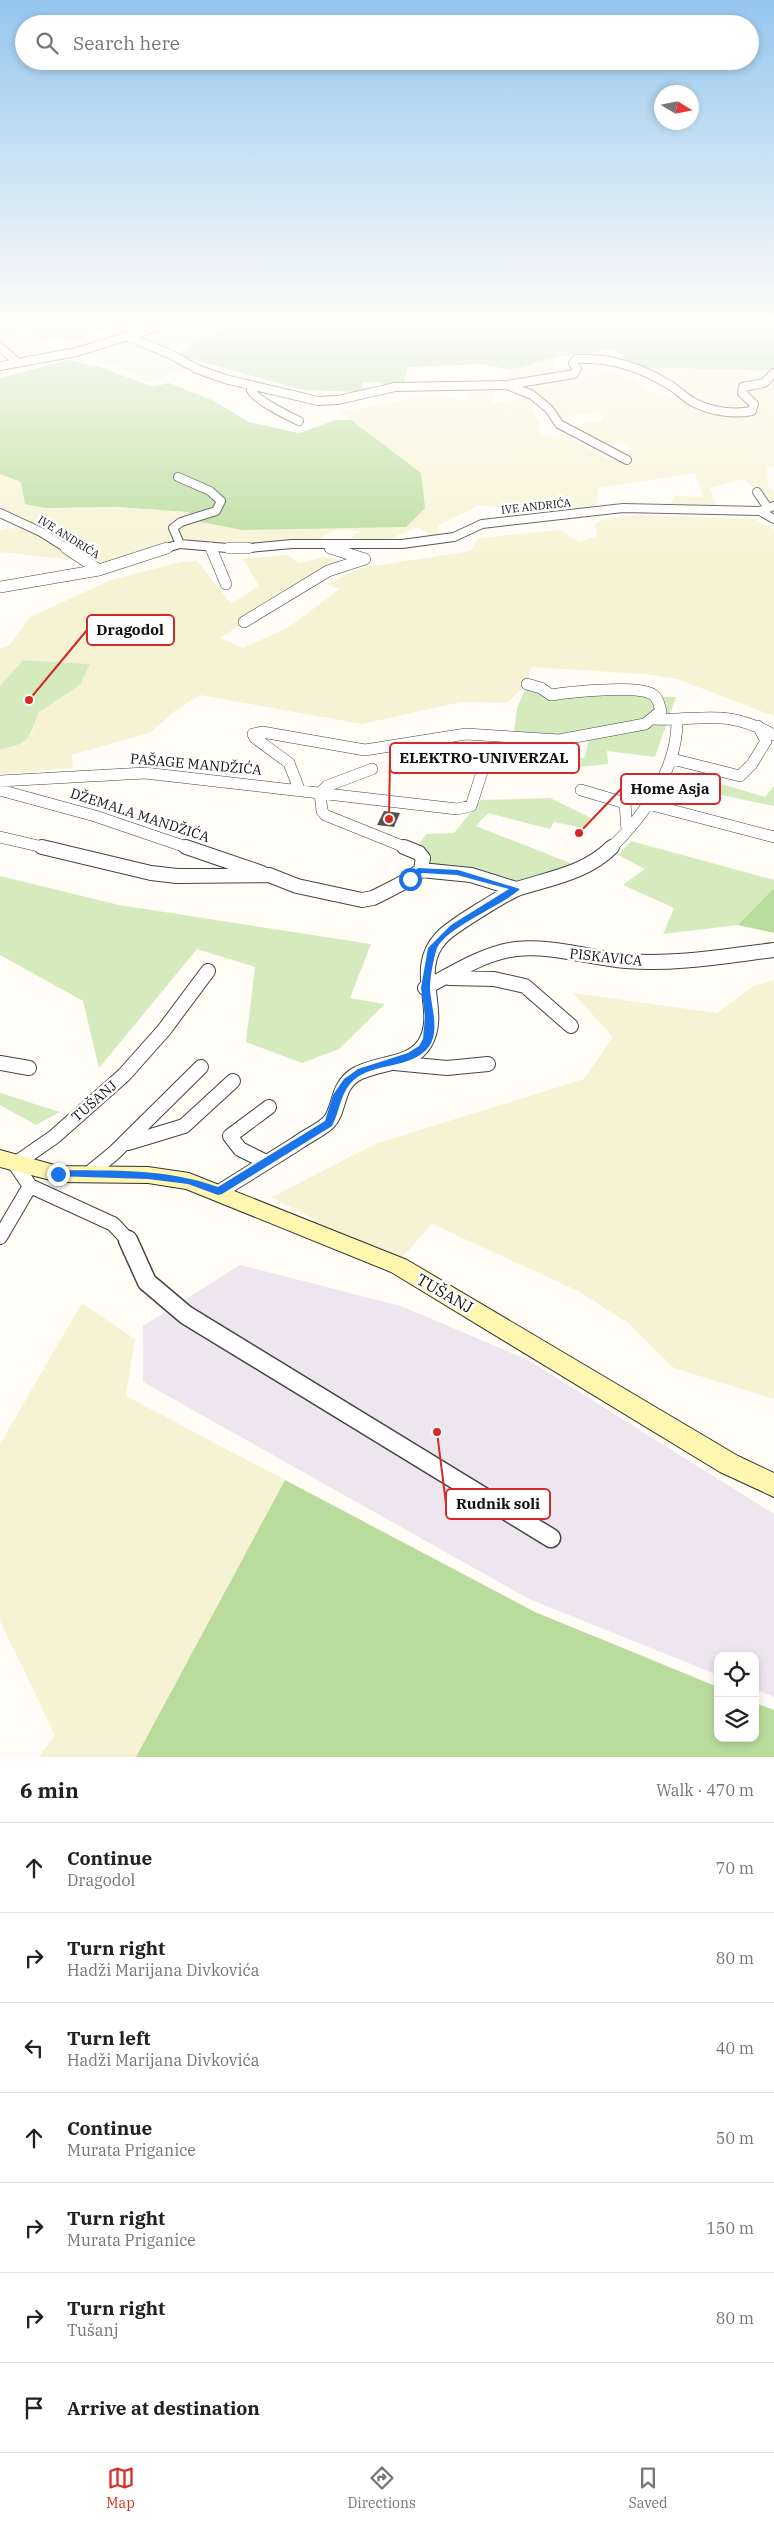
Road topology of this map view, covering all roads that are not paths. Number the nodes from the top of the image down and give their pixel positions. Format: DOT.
graph roads {
  1 [pos="270,404"];
  2 [pos="543,404"];
  3 [pos="699,404"];
  4 [pos="754,404"];
  5 [pos="299,421"];
  6 [pos="627,460"];
  7 [pos="178,477"];
  8 [pos="757,492"];
  9 [pos="767,508"];
  10 [pos="0,513"];
  11 [pos="774,519"];
  12 [pos="180,544"];
  13 [pos="317,544"];
  14 [pos="210,546"];
  15 [pos="99,570"];
  16 [pos="226,584"];
  17 [pos="0,587"];
  18 [pos="244,622"];
  19 [pos="527,684"];
  20 [pos="654,719"];
  21 [pos="677,720"];
  22 [pos="758,726"];
  23 [pos="774,735"];
  24 [pos="672,759"];
  25 [pos="372,769"];
  26 [pos="482,772"];
  27 [pos="0,781"];
  28 [pos="630,785"];
  29 [pos="298,789"];
  30 [pos="0,790"];
  31 [pos="580,790"];
  32 [pos="320,793"];
  33 [pos="625,803"];
  34 [pos="648,804"];
  35 [pos="627,831"];
  36 [pos="0,837"];
  37 [pos="774,837"];
  38 [pos="420,870"];
  39 [pos="269,875"];
  40 [pos="516,889"];
  41 [pos="774,950"];
  42 [pos="208,971"];
  43 [pos="444,978"];
  44 [pos="426,988"];
  45 [pos="571,1026"];
  46 [pos="390,1063"];
  47 [pos="0,1064"];
  48 [pos="488,1064"];
  49 [pos="201,1067"];
  50 [pos="29,1068"];
  51 [pos="233,1081"];
  52 [pos="269,1106"];
  53 [pos="114,1153"];
  54 [pos="15,1158"];
  55 [pos="266,1162"];
  56 [pos="87,1175"];
  57 [pos="30,1186"];
  58 [pos="218,1192"];
  59 [pos="0,1237"];
  60 [pos="774,1486"];
  61 [pos="551,1538"];
  1 -- 5 [label="street"];
  2 -- 6 [label="street"];
  3 -- 4 [label="street"];
  7 -- 12 [label="street"];
  8 -- 9 [label="street, IVE ANDRIĆA"];
  9 -- 11 [label="street, IVE ANDRIĆA"];
  9 -- 13 [label="street, IVE ANDRIĆA"];
  10 -- 15 [label="street, IVE ANDRIĆA"];
  12 -- 14 [label="street, IVE ANDRIĆA"];
  12 -- 15 [label="street, IVE ANDRIĆA"];
  13 -- 14 [label="street, IVE ANDRIĆA"];
  13 -- 18 [label="street, IVE ANDRIĆA"];
  14 -- 16 [label="street"];
  15 -- 17 [label="street, IVE ANDRIĆA"];
  19 -- 20 [label="street"];
  20 -- 21 [label="street, PAŠAGE MANDŽIĆA"];
  20 -- 29 [label="street, PAŠAGE MANDŽIĆA"];
  21 -- 22 [label="street, PAŠAGE MANDŽIĆA"];
  21 -- 24 [label="street"];
  22 -- 23 [label="street, PAŠAGE MANDŽIĆA"];
  22 -- 24 [label="street"];
  24 -- 34 [label="street"];
  25 -- 32 [label="street"];
  26 -- 32 [label="street, PAŠAGE MANDŽIĆA"];
  27 -- 29 [label="street, PAŠAGE MANDŽIĆA"];
  28 -- 33 [label="street"];
  29 -- 32 [label="street, PAŠAGE MANDŽIĆA"];
  30 -- 39 [label="street, DŽEMALA MANDŽIĆA"];
  31 -- 33 [label="street"];
  32 -- 38 [label="street"];
  33 -- 35 [label="street"];
  34 -- 35 [label="street"];
  34 -- 37 [label="street"];
  35 -- 40 [label="street"];
  36 -- 39 [label="street"];
  38 -- 39 [label="street, DŽEMALA MANDŽIĆA"];
  38 -- 40 [label="street"];
  40 -- 44 [label="street"];
  41 -- 43 [label="street, PISKAVICA"];
  42 -- 54 [label="street, TUŠANJ"];
  43 -- 44 [label="street, PISKAVICA"];
  43 -- 45 [label="street"];
  44 -- 46 [label="street"];
  46 -- 48 [label="street"];
  46 -- 55 [label="street"];
  47 -- 50 [label="street"];
  49 -- 53 [label="street"];
  51 -- 53 [label="street"];
  52 -- 55 [label="street"];
  53 -- 56 [label="street"];
  54 -- 56 [label="street, TUŠANJ"];
  54 -- 57 [label="street"];
  55 -- 58 [label="street"];
  56 -- 58 [label="street, TUŠANJ"];
  57 -- 59 [label="street"];
  57 -- 61 [label="street"];
  58 -- 60 [label="street, TUŠANJ"];
}
